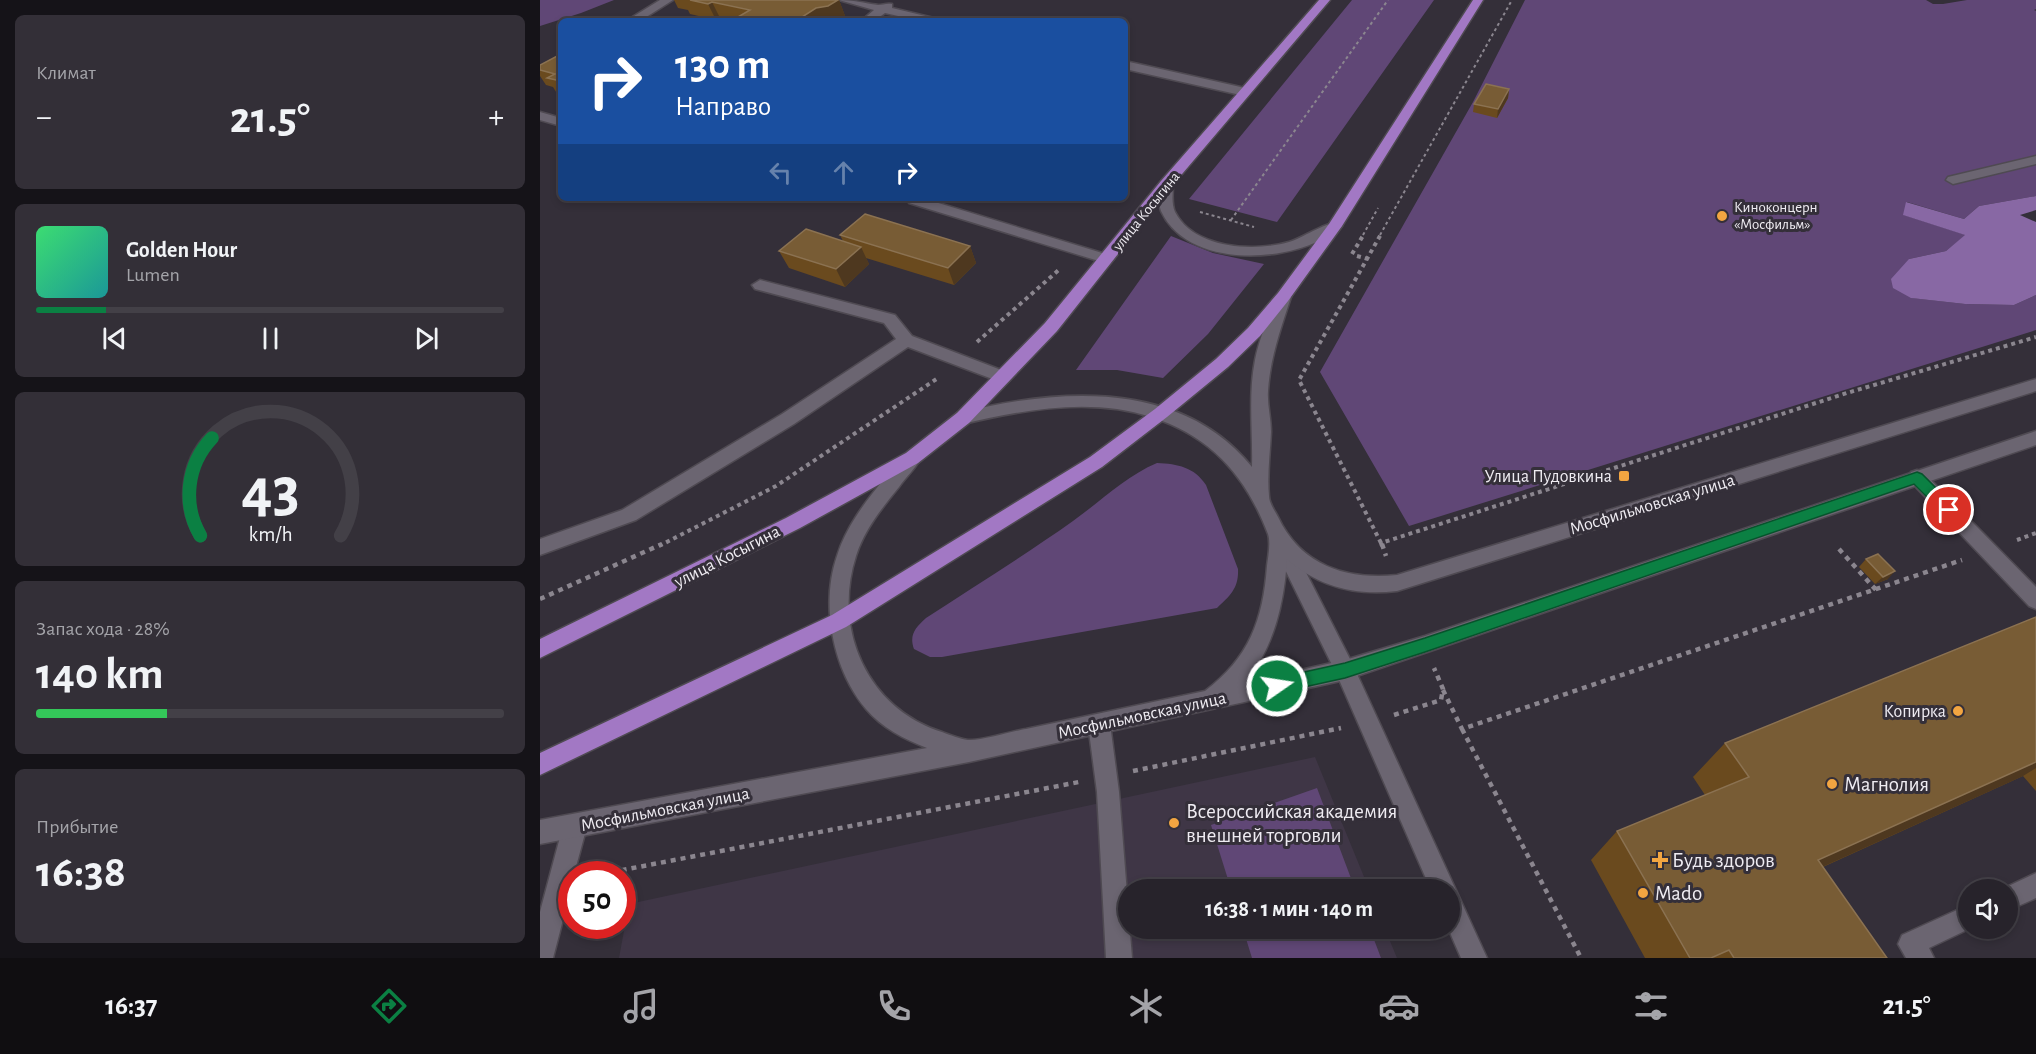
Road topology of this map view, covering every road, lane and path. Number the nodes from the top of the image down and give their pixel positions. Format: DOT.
graph roads {
  1 [pos="668,0"];
  2 [pos="844,0"];
  3 [pos="896,0"];
  4 [pos="1325,0"];
  5 [pos="1388,0"];
  6 [pos="1478,0"];
  7 [pos="1512,0"];
  8 [pos="883,9"];
  9 [pos="637,18"];
  10 [pos="871,18"];
  11 [pos="921,18"];
  12 [pos="1128,66"];
  13 [pos="1245,92"];
  14 [pos="540,116"];
  15 [pos="558,121"];
  16 [pos="2036,160"];
  17 [pos="1953,180"];
  18 [pos="1166,184"];
  19 [pos="914,201"];
  20 [pos="1195,210"];
  21 [pos="1231,220"];
  22 [pos="1335,226"];
  23 [pos="1264,230"];
  24 [pos="1357,255"];
  25 [pos="1107,259"];
  26 [pos="1368,259"];
  27 [pos="760,285"];
  28 [pos="1283,297"];
  29 [pos="906,340"];
  30 [pos="1003,377"];
  31 [pos="2036,385"];
  32 [pos="1161,413"];
  33 [pos="963,418"];
  34 [pos="2036,438"];
  35 [pos="912,458"];
  36 [pos="1917,477"];
  37 [pos="776,486"];
  38 [pos="1260,495"];
  39 [pos="2036,533"];
  40 [pos="1278,536"];
  41 [pos="1381,543"];
  42 [pos="540,547"];
  43 [pos="1839,549"];
  44 [pos="1989,551"];
  45 [pos="1876,590"];
  46 [pos="540,599"];
  47 [pos="2036,600"];
  48 [pos="839,621"];
  49 [pos="540,649"];
  50 [pos="1345,670"];
  51 [pos="1443,689"];
  52 [pos="1209,700"];
  53 [pos="1099,724"];
  54 [pos="1462,729"];
  55 [pos="969,751"];
  56 [pos="540,764"];
  57 [pos="575,826"];
  58 [pos="540,832"];
  59 [pos="1439,879"];
  60 [pos="2036,885"];
  61 [pos="2018,894"];
  62 [pos="1958,922"];
  63 [pos="1460,927"];
  64 [pos="540,958"];
  65 [pos="1119,958"];
  66 [pos="1474,958"];
  67 [pos="1581,958"];
  68 [pos="1921,958"];
  1 -- 9 [label="main road"];
  2 -- 8 [label="main road"];
  3 -- 8 [label="main road"];
  4 -- 13 [label="main road, улица Косыгина"];
  5 -- 21 [label="path"];
  6 -- 22 [label="main road"];
  7 -- 26 [label="path"];
  8 -- 10 [label="main road"];
  8 -- 11 [label="main road"];
  12 -- 13 [label="main road"];
  13 -- 18 [label="main road, улица Косыгина"];
  14 -- 15 [label="main road"];
  16 -- 17 [label="main road"];
  18 -- 22 [label="main road"];
  18 -- 25 [label="main road, улица Косыгина"];
  19 -- 25 [label="main road"];
  20 -- 21 [label="path"];
  21 -- 23 [label="path"];
  22 -- 28 [label="main road"];
  24 -- 26 [label="path"];
  25 -- 30 [label="main road, улица Косыгина"];
  26 -- 41 [label="path"];
  27 -- 29 [label="main road"];
  28 -- 32 [label="main road"];
  28 -- 38 [label="main road, улица Косыгина"];
  29 -- 30 [label="main road"];
  29 -- 42 [label="main road"];
  30 -- 33 [label="main road, улица Косыгина"];
  31 -- 40 [label="main road, Мосфильмовская улица"];
  32 -- 33 [label="main road, улица Косыгина"];
  32 -- 38 [label="main road, улица Косыгина"];
  32 -- 48 [label="main road"];
  33 -- 35 [label="main road, улица Косыгина"];
  34 -- 36 [label="main road, Мосфильмовская улица"];
  35 -- 48 [label="main road, улица Косыгина"];
  35 -- 49 [label="main road, улица Косыгина"];
  36 -- 44 [label="main road"];
  36 -- 50 [label="main road, Мосфильмовская улица"];
  37 -- 46 [label="path"];
  38 -- 40 [label="main road, улица Косыгина"];
  39 -- 44 [label="path"];
  40 -- 50 [label="main road, улица Косыгина"];
  40 -- 52 [label="main road"];
  43 -- 45 [label="path"];
  44 -- 45 [label="path"];
  44 -- 47 [label="main road"];
  45 -- 54 [label="path"];
  48 -- 55 [label="main road, улица Косыгина"];
  48 -- 56 [label="main road"];
  50 -- 52 [label="main road, Мосфильмовская улица"];
  50 -- 59 [label="main road"];
  51 -- 54 [label="path"];
  52 -- 53 [label="main road, Мосфильмовская улица"];
  53 -- 55 [label="main road, Мосфильмовская улица"];
  53 -- 65 [label="main road"];
  54 -- 67 [label="path"];
  55 -- 57 [label="main road, Мосфильмовская улица"];
  57 -- 58 [label="main road, Мосфильмовская улица"];
  57 -- 64 [label="main road"];
  60 -- 61 [label="main road"];
  62 -- 68 [label="main road"];
  63 -- 66 [label="main road"];
}
